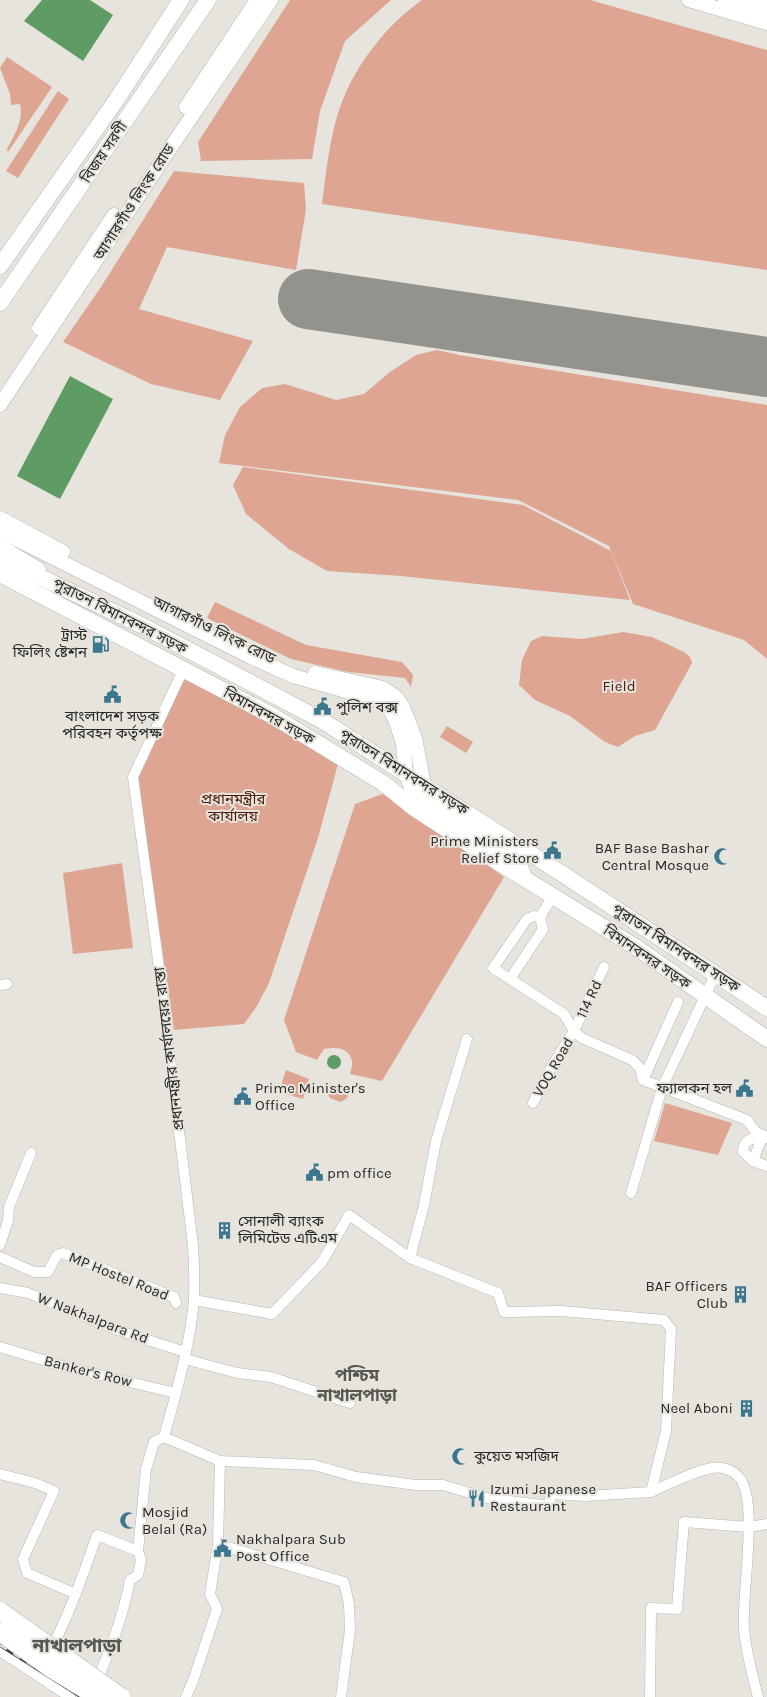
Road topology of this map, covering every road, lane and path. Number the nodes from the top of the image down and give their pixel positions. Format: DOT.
graph roads {
  1 [pos="181,0"];
  2 [pos="208,0"];
  3 [pos="257,0"];
  4 [pos="271,0"];
  5 [pos="688,0"];
  6 [pos="725,0"];
  7 [pos="756,0"];
  8 [pos="767,3"];
  9 [pos="767,12"];
  10 [pos="767,23"];
  11 [pos="0,266"];
  12 [pos="0,303"];
  13 [pos="0,389"];
  14 [pos="0,405"];
  15 [pos="0,518"];
  16 [pos="0,531"];
  17 [pos="0,547"];
  18 [pos="0,558"];
  19 [pos="0,574"];
  20 [pos="65,588"];
  21 [pos="183,670"];
  22 [pos="361,745"];
  23 [pos="350,762"];
  24 [pos="400,769"];
  25 [pos="383,782"];
  26 [pos="424,785"];
  27 [pos="526,879"];
  28 [pos="553,896"];
  29 [pos="540,917"];
  30 [pos="604,967"];
  31 [pos="721,978"];
  32 [pos="510,979"];
  33 [pos="709,999"];
  34 [pos="678,1002"];
  35 [pos="764,1004"];
  36 [pos="574,1031"];
  37 [pos="467,1039"];
  38 [pos="767,1039"];
  39 [pos="643,1080"];
  40 [pos="662,1088"];
  41 [pos="533,1102"];
  42 [pos="764,1137"];
  43 [pos="30,1153"];
  44 [pos="767,1166"];
  45 [pos="631,1193"];
  46 [pos="0,1245"];
  47 [pos="0,1257"];
  48 [pos="410,1258"];
  49 [pos="0,1288"];
  50 [pos="194,1300"];
  51 [pos="176,1303"];
  52 [pos="0,1347"];
  53 [pos="185,1355"];
  54 [pos="176,1393"];
  55 [pos="350,1403"];
  56 [pos="164,1437"];
  57 [pos="220,1461"];
  58 [pos="0,1474"];
  59 [pos="651,1492"];
  60 [pos="767,1524"];
  61 [pos="749,1527"];
  62 [pos="218,1544"];
  63 [pos="138,1551"];
  64 [pos="76,1594"];
  65 [pos="0,1611"];
  66 [pos="0,1632"];
  67 [pos="0,1651"];
  68 [pos="44,1672"];
  69 [pos="97,1690"];
  70 [pos="70,1697"];
  71 [pos="78,1697"];
  72 [pos="90,1697"];
  73 [pos="121,1697"];
  74 [pos="186,1697"];
  75 [pos="341,1697"];
  76 [pos="650,1697"];
  77 [pos="758,1697"];
  1 -- 11 [label="main road, বিজয় সরণী"];
  2 -- 12 [label="main road, বিজয় সরণী"];
  3 -- 13 [label="main road, আগারগাঁও লিংক রোড"];
  4 -- 14 [label="main road, আগারগাঁও লিংক রোড"];
  5 -- 10 [label="main road"];
  6 -- 9 [label="main road"];
  7 -- 8 [label="main road"];
  15 -- 26 [label="main road, আগারগাঁও লিংক রোড"];
  16 -- 24 [label="main road, আগারগাঁও লিংক রোড"];
  17 -- 20 [label="main road"];
  18 -- 20 [label="main road, পুরাতন বিমানবন্দর সড়ক"];
  19 -- 21 [label="main road, বিমানবন্দর সড়ক"];
  20 -- 22 [label="main road, পুরাতন বিমানবন্দর সড়ক"];
  21 -- 23 [label="main road, বিমানবন্দর সড়ক"];
  21 -- 50 [label="street, প্রধানমন্ত্রীর কার্যালয়ের রাস্তা"];
  22 -- 23 [label="main road"];
  22 -- 24 [label="main road, পুরাতন বিমানবন্দর সড়ক"];
  23 -- 25 [label="main road, বিমানবন্দর সড়ক"];
  24 -- 25 [label="main road"];
  24 -- 26 [label="main road, পুরাতন বিমানবন্দর সড়ক"];
  24 -- 27 [label="main road, বিমানবন্দর সড়ক"];
  25 -- 27 [label="main road, বিমানবন্দর সড়ক"];
  26 -- 31 [label="main road, পুরাতন বিমানবন্দর সড়ক"];
  27 -- 28 [label="main road, বিমানবন্দর সড়ক"];
  28 -- 29 [label="street"];
  28 -- 33 [label="main road, বিমানবন্দর সড়ক"];
  29 -- 32 [label="street"];
  29 -- 32 [label="street"];
  30 -- 36 [label="street, 114 Rd"];
  31 -- 33 [label="main road"];
  31 -- 35 [label="main road, পুরাতন বিমানবন্দর সড়ক"];
  32 -- 36 [label="street"];
  33 -- 38 [label="main road, বিমানবন্দর সড়ক"];
  33 -- 40 [label="street"];
  34 -- 39 [label="street"];
  36 -- 39 [label="street"];
  36 -- 41 [label="street, VOQ Road"];
  37 -- 48 [label="street"];
  39 -- 40 [label="street"];
  40 -- 42 [label="street"];
  40 -- 45 [label="street"];
  42 -- 44 [label="street"];
  43 -- 46 [label="street"];
  47 -- 51 [label="street, MP Hostel Road"];
  48 -- 50 [label="street"];
  48 -- 59 [label="street"];
  49 -- 53 [label="street, W Nakhalpara Rd"];
  50 -- 53 [label="street, প্রধানমন্ত্রীর কার্যালয়ের রাস্তা"];
  52 -- 54 [label="street, Banker's Row"];
  53 -- 54 [label="street, প্রধানমন্ত্রীর কার্যালয়ের রাস্তা"];
  53 -- 55 [label="street, W Nakhalpara Rd"];
  54 -- 56 [label="street, প্রধানমন্ত্রীর কার্যালয়ের রাস্তা"];
  56 -- 57 [label="street"];
  56 -- 63 [label="street"];
  57 -- 59 [label="street"];
  57 -- 62 [label="street"];
  58 -- 64 [label="street"];
  59 -- 61 [label="street"];
  60 -- 61 [label="street"];
  61 -- 76 [label="street"];
  61 -- 77 [label="street"];
  62 -- 74 [label="street"];
  62 -- 75 [label="street"];
  63 -- 64 [label="street"];
  63 -- 69 [label="street"];
  64 -- 68 [label="street"];
  65 -- 73 [label="highway, bridge"];
  66 -- 68 [label="highway, bridge"];
  67 -- 68 [label="street"];
  68 -- 69 [label="highway, bridge"];
  68 -- 70 [label="street"];
  68 -- 71 [label="highway"];
  69 -- 72 [label="street"];
  69 -- 73 [label="street"];
}
